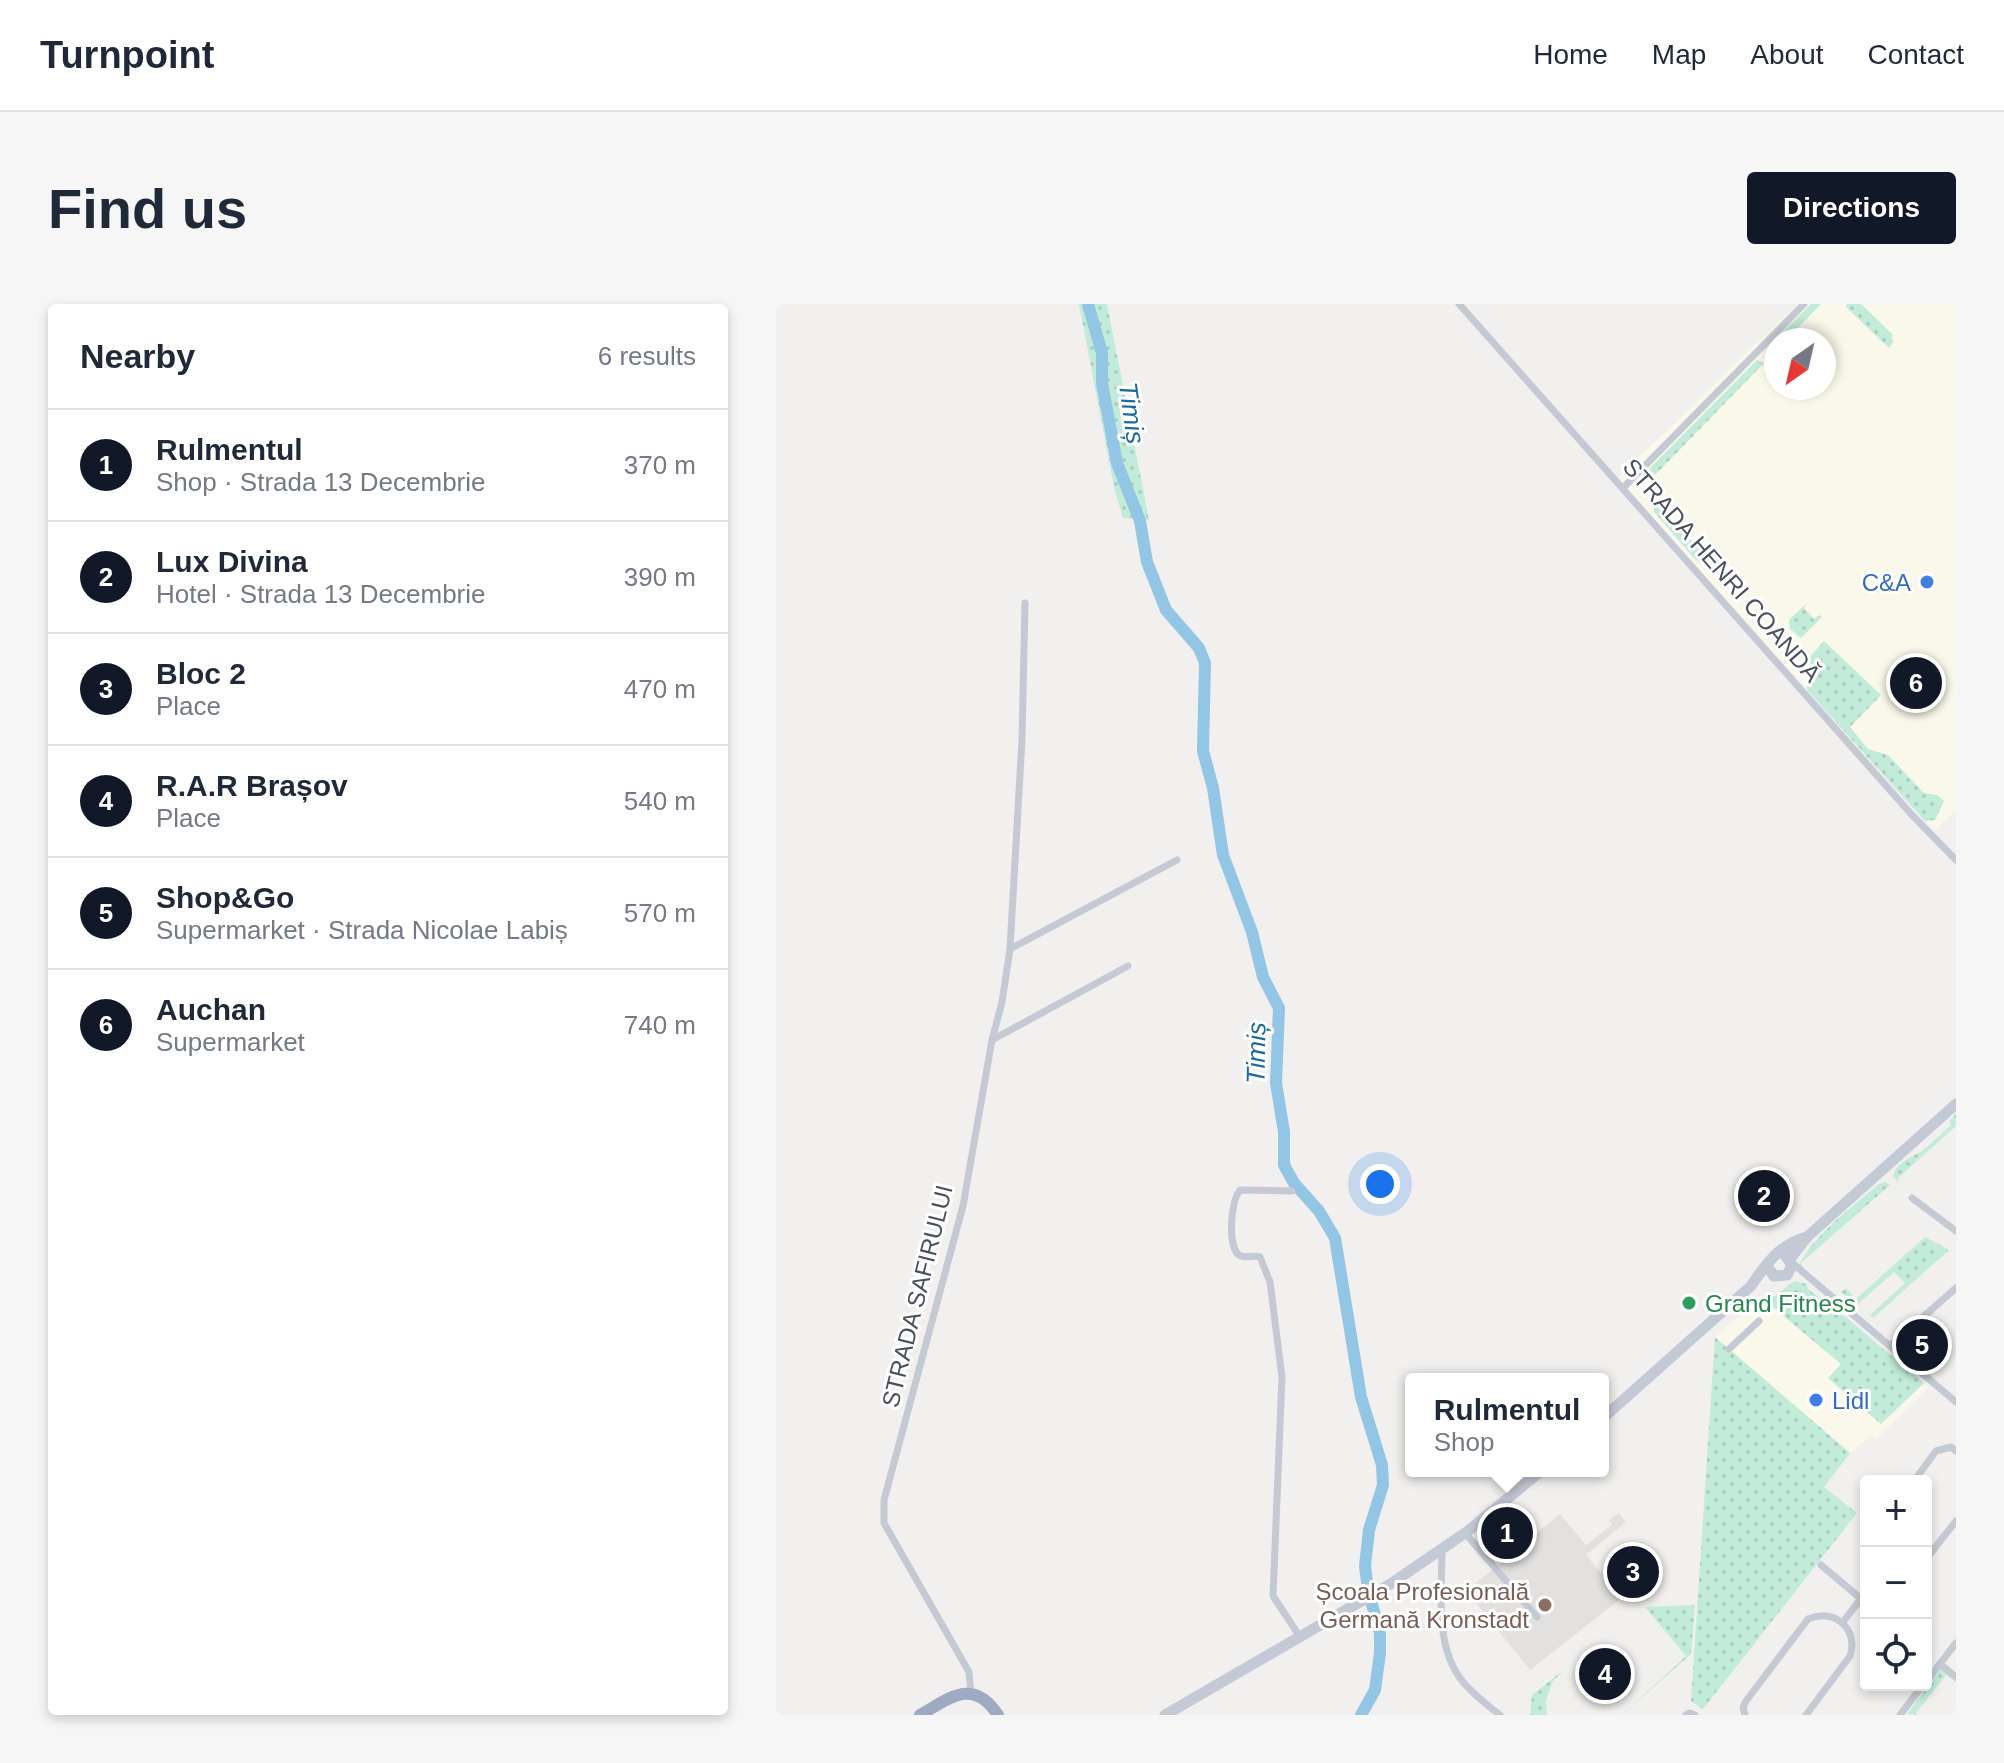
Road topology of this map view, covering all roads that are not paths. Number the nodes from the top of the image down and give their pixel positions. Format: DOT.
graph roads {
  1 [pos="1459,304"];
  2 [pos="1804,304"];
  3 [pos="1623,488"];
  4 [pos="1025,603"];
  5 [pos="1177,860"];
  6 [pos="1956,860"];
  7 [pos="1010,949"];
  8 [pos="1128,966"];
  9 [pos="992,1040"];
  10 [pos="1956,1104"];
  11 [pos="1292,1191"];
  12 [pos="1912,1198"];
  13 [pos="1956,1231"];
  14 [pos="1807,1237"];
  15 [pos="1778,1253"];
  16 [pos="1790,1261"];
  17 [pos="1776,1273"];
  18 [pos="1808,1278"];
  19 [pos="1956,1288"];
  20 [pos="1759,1321"];
  21 [pos="1890,1346"];
  22 [pos="1729,1349"];
  23 [pos="1956,1402"];
  24 [pos="1609,1413"];
  25 [pos="1956,1451"];
  26 [pos="1918,1475"];
  27 [pos="1534,1477"];
  28 [pos="1956,1521"];
  29 [pos="1465,1533"];
  30 [pos="1442,1549"];
  31 [pos="1932,1551"];
  32 [pos="1821,1565"];
  33 [pos="1860,1595"];
  34 [pos="1860,1603"];
  35 [pos="1537,1617"];
  36 [pos="1843,1622"];
  37 [pos="1300,1637"];
  38 [pos="1956,1643"];
  39 [pos="1940,1664"];
  40 [pos="1932,1674"];
  41 [pos="1956,1677"];
  42 [pos="1919,1691"];
  43 [pos="971,1693"];
  44 [pos="1902,1714"];
  45 [pos="920,1715"];
  46 [pos="998,1715"];
  47 [pos="1165,1715"];
  48 [pos="1500,1715"];
  49 [pos="1686,1715"];
  50 [pos="1695,1715"];
  51 [pos="1745,1715"];
  52 [pos="1806,1715"];
  1 -- 3 [label="street, STRADA HENRI COANDĂ"];
  2 -- 3 [label="street"];
  3 -- 6 [label="street, STRADA HENRI COANDĂ"];
  4 -- 7 [label="street, STRADA SAFIRULUI"];
  5 -- 7 [label="street"];
  7 -- 9 [label="street, STRADA SAFIRULUI"];
  8 -- 9 [label="street"];
  9 -- 43 [label="street, STRADA SAFIRULUI"];
  10 -- 14 [label="main road"];
  11 -- 37 [label="street"];
  12 -- 13 [label="street"];
  14 -- 15 [label="main road"];
  14 -- 16 [label="main road"];
  15 -- 16 [label="main road"];
  15 -- 17 [label="main road"];
  16 -- 17 [label="main road"];
  16 -- 18 [label="street"];
  17 -- 18 [label="street"];
  17 -- 24 [label="main road"];
  18 -- 21 [label="street"];
  19 -- 21 [label="street"];
  20 -- 22 [label="street"];
  21 -- 23 [label="street"];
  25 -- 26 [label="street"];
  27 -- 29 [label="main road"];
  28 -- 31 [label="street"];
  29 -- 30 [label="main road"];
  29 -- 35 [label="street"];
  30 -- 37 [label="main road"];
  30 -- 48 [label="street"];
  32 -- 33 [label="street"];
  34 -- 36 [label="street"];
  36 -- 51 [label="street"];
  36 -- 52 [label="street"];
  37 -- 47 [label="main road"];
  38 -- 39 [label="street"];
  39 -- 40 [label="street"];
  39 -- 41 [label="street"];
  42 -- 44 [label="street"];
  43 -- 45 [label="highway"];
  43 -- 46 [label="highway"];
  49 -- 50 [label="street"];
}
